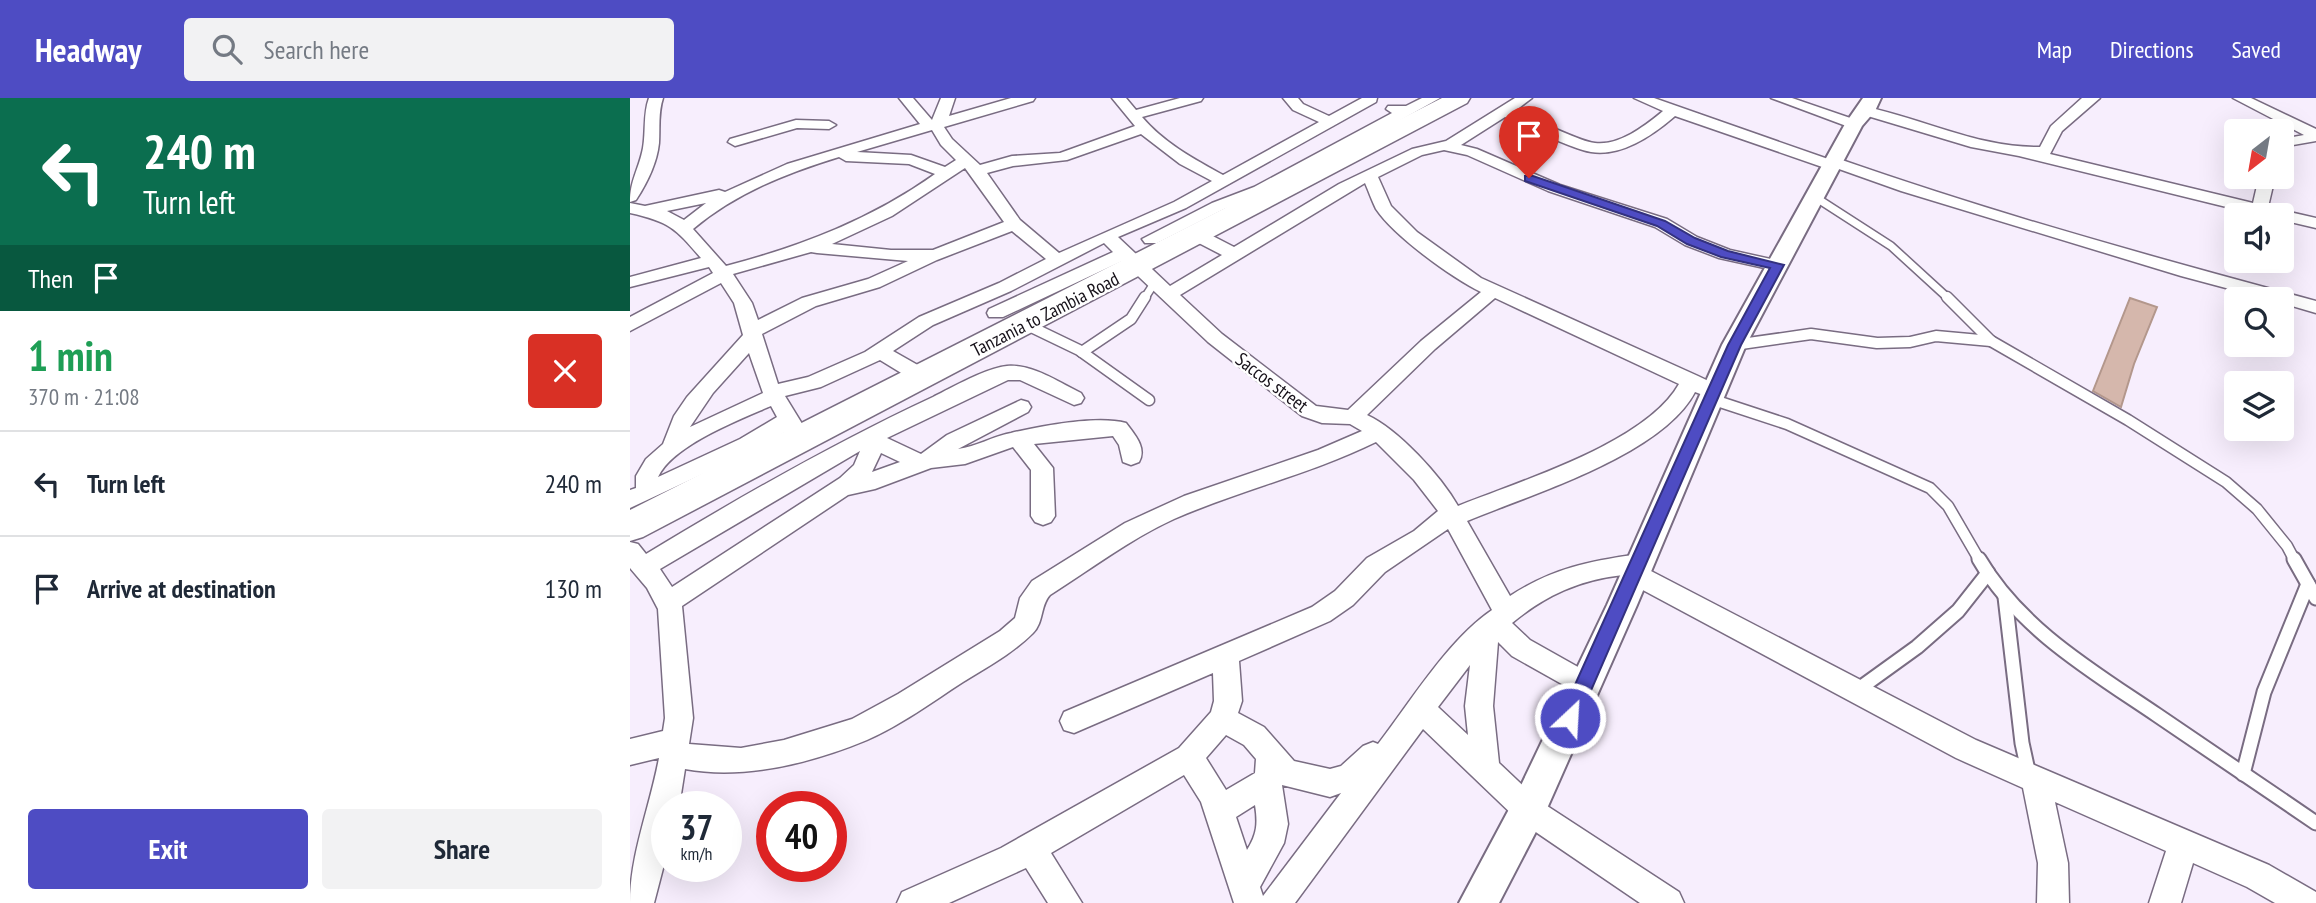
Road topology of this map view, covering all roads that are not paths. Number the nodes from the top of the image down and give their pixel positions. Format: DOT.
graph roads {
  1 [pos="654,98"];
  2 [pos="906,98"];
  3 [pos="948,98"];
  4 [pos="1028,98"];
  5 [pos="1119,98"];
  6 [pos="1196,98"];
  7 [pos="1290,98"];
  8 [pos="1433,98"];
  9 [pos="1459,98"];
  10 [pos="1525,98"];
  11 [pos="1641,98"];
  12 [pos="1778,98"];
  13 [pos="2093,98"];
  14 [pos="2240,98"];
  15 [pos="1367,100"];
  16 [pos="982,103"];
  17 [pos="1408,110"];
  18 [pos="1503,111"];
  19 [pos="1672,111"];
  20 [pos="1864,111"];
  21 [pos="1134,115"];
  22 [pos="1328,121"];
  23 [pos="935,124"];
  24 [pos="1144,128"];
  25 [pos="2316,136"];
  26 [pos="1295,140"];
  27 [pos="2294,141"];
  28 [pos="735,142"];
  29 [pos="1448,146"];
  30 [pos="2025,153"];
  31 [pos="835,154"];
  32 [pos="1323,154"];
  33 [pos="1833,164"];
  34 [pos="972,166"];
  35 [pos="945,173"];
  36 [pos="1369,175"];
  37 [pos="1224,179"];
  38 [pos="1299,182"];
  39 [pos="737,192"];
  40 [pos="1253,192"];
  41 [pos="1815,197"];
  42 [pos="2230,203"];
  43 [pos="633,207"];
  44 [pos="1151,217"];
  45 [pos="2294,218"];
  46 [pos="2316,223"];
  47 [pos="1014,225"];
  48 [pos="684,228"];
  49 [pos="1197,235"];
  50 [pos="1106,236"];
  51 [pos="808,248"];
  52 [pos="936,255"];
  53 [pos="1235,255"];
  54 [pos="1056,260"];
  55 [pos="1778,265"];
  56 [pos="1147,267"];
  57 [pos="719,269"];
  58 [pos="1080,274"];
  59 [pos="630,282"];
  60 [pos="1000,289"];
  61 [pos="1493,291"];
  62 [pos="2315,307"];
  63 [pos="996,313"];
  64 [pos="926,321"];
  65 [pos="1025,324"];
  66 [pos="630,325"];
  67 [pos="753,333"];
  68 [pos="1991,341"];
  69 [pos="1734,345"];
  70 [pos="971,352"];
  71 [pos="1082,352"];
  72 [pos="870,357"];
  73 [pos="895,360"];
  74 [pos="923,377"];
  75 [pos="1041,381"];
  76 [pos="1705,391"];
  77 [pos="774,394"];
  78 [pos="1074,398"];
  79 [pos="1149,400"];
  80 [pos="1021,407"];
  81 [pos="1353,417"];
  82 [pos="795,430"];
  83 [pos="1377,432"];
  84 [pos="877,437"];
  85 [pos="1015,440"];
  86 [pos="672,449"];
  87 [pos="1131,457"];
  88 [pos="924,461"];
  89 [pos="843,488"];
  90 [pos="638,496"];
  91 [pos="1452,515"];
  92 [pos="1043,516"];
  93 [pos="630,527"];
  94 [pos="635,560"];
  95 [pos="1638,568"];
  96 [pos="1988,573"];
  97 [pos="2308,584"];
  98 [pos="2005,597"];
  99 [pos="2316,598"];
  100 [pos="668,601"];
  101 [pos="1495,622"];
  102 [pos="1226,657"];
  103 [pos="1586,684"];
  104 [pos="1856,691"];
  105 [pos="1421,709"];
  106 [pos="1222,719"];
  107 [pos="1074,721"];
  108 [pos="675,747"];
  109 [pos="630,752"];
  110 [pos="1387,755"];
  111 [pos="1189,757"];
  112 [pos="1269,768"];
  113 [pos="1485,768"];
  114 [pos="2243,774"];
  115 [pos="2033,779"];
  116 [pos="1528,810"];
  117 [pos="1219,811"];
  118 [pos="2316,823"];
  119 [pos="2184,844"];
  120 [pos="1031,849"];
  121 [pos="1247,894"];
  122 [pos="638,903"];
  123 [pos="913,903"];
  124 [pos="1066,903"];
  125 [pos="1276,903"];
  126 [pos="1478,903"];
  127 [pos="1668,903"];
  128 [pos="2053,903"];
  129 [pos="2165,903"];
  130 [pos="2305,903"];
  1 -- 43 [label="street"];
  2 -- 23 [label="street"];
  3 -- 23 [label="street"];
  4 -- 16 [label="street"];
  5 -- 21 [label="street"];
  6 -- 21 [label="street"];
  7 -- 22 [label="street"];
  8 -- 17 [label="street"];
  9 -- 38 [label="highway, Tanzania to Zambia Road"];
  10 -- 18 [label="street"];
  11 -- 19 [label="street"];
  12 -- 20 [label="street"];
  13 -- 30 [label="street"];
  14 -- 25 [label="street"];
  15 -- 17 [label="street"];
  15 -- 22 [label="street"];
  16 -- 23 [label="street"];
  17 -- 32 [label="street"];
  18 -- 19 [label="street"];
  18 -- 29 [label="street"];
  19 -- 33 [label="street"];
  20 -- 30 [label="street"];
  20 -- 33 [label="street"];
  21 -- 24 [label="street"];
  22 -- 26 [label="street"];
  23 -- 31 [label="street"];
  23 -- 34 [label="street"];
  24 -- 34 [label="street"];
  24 -- 37 [label="street"];
  25 -- 27 [label="street"];
  26 -- 32 [label="street"];
  26 -- 37 [label="street"];
  28 -- 31 [label="street"];
  29 -- 36 [label="street"];
  29 -- 55 [label="street"];
  30 -- 42 [label="street"];
  31 -- 35 [label="street"];
  31 -- 39 [label="street"];
  32 -- 40 [label="street"];
  33 -- 41 [label="street"];
  33 -- 62 [label="street"];
  34 -- 35 [label="street"];
  34 -- 47 [label="street"];
  35 -- 51 [label="street"];
  36 -- 53 [label="street"];
  36 -- 61 [label="street"];
  37 -- 40 [label="street"];
  37 -- 44 [label="street"];
  38 -- 40 [label="street"];
  38 -- 49 [label="highway, Tanzania to Zambia Road"];
  39 -- 43 [label="street"];
  39 -- 48 [label="street"];
  40 -- 56 [label="street"];
  41 -- 55 [label="street"];
  41 -- 68 [label="lane"];
  43 -- 48 [label="street"];
  44 -- 50 [label="street"];
  44 -- 56 [label="street"];
  45 -- 46 [label="street"];
  47 -- 52 [label="street"];
  47 -- 54 [label="street"];
  48 -- 57 [label="street"];
  49 -- 53 [label="street"];
  49 -- 56 [label="highway, Tanzania to Zambia Road"];
  50 -- 54 [label="street"];
  50 -- 56 [label="street, Saccos street"];
  51 -- 52 [label="street"];
  51 -- 57 [label="street"];
  52 -- 67 [label="street"];
  53 -- 56 [label="street"];
  54 -- 58 [label="street"];
  54 -- 60 [label="street"];
  55 -- 69 [label="street"];
  56 -- 58 [label="street"];
  56 -- 65 [label="highway, Tanzania to Zambia Road"];
  56 -- 71 [label="lane"];
  56 -- 81 [label="street, Saccos street"];
  57 -- 59 [label="street"];
  57 -- 66 [label="street"];
  57 -- 67 [label="street"];
  58 -- 63 [label="street"];
  60 -- 63 [label="street"];
  60 -- 64 [label="street"];
  61 -- 76 [label="street"];
  61 -- 81 [label="street"];
  63 -- 70 [label="street"];
  64 -- 72 [label="street"];
  64 -- 73 [label="street"];
  65 -- 70 [label="highway, Tanzania to Zambia Road"];
  65 -- 71 [label="lane"];
  67 -- 77 [label="street"];
  67 -- 86 [label="street"];
  68 -- 69 [label="lane"];
  68 -- 97 [label="lane"];
  69 -- 76 [label="street"];
  70 -- 74 [label="highway, Tanzania to Zambia Road"];
  71 -- 79 [label="lane"];
  72 -- 73 [label="street"];
  72 -- 77 [label="street"];
  73 -- 74 [label="street"];
  74 -- 82 [label="highway, Tanzania to Zambia Road"];
  75 -- 78 [label="street"];
  75 -- 80 [label="street"];
  75 -- 84 [label="street"];
  76 -- 91 [label="street"];
  76 -- 95 [label="street"];
  76 -- 96 [label="lane"];
  77 -- 82 [label="street"];
  77 -- 86 [label="street"];
  80 -- 85 [label="street"];
  80 -- 88 [label="street"];
  81 -- 83 [label="street, Saccos street"];
  82 -- 90 [label="street"];
  82 -- 93 [label="highway, Tanzania to Zambia Road"];
  83 -- 91 [label="street, Saccos street"];
  83 -- 108 [label="street"];
  84 -- 88 [label="street"];
  84 -- 89 [label="street"];
  84 -- 94 [label="street"];
  85 -- 87 [label="street"];
  85 -- 88 [label="street"];
  85 -- 92 [label="street"];
  86 -- 90 [label="street"];
  88 -- 89 [label="street"];
  89 -- 100 [label="street"];
  91 -- 101 [label="street, Saccos street"];
  91 -- 102 [label="street"];
  94 -- 100 [label="street"];
  95 -- 101 [label="street"];
  95 -- 103 [label="street"];
  95 -- 104 [label="street"];
  96 -- 98 [label="lane"];
  96 -- 104 [label="lane"];
  97 -- 99 [label="lane"];
  97 -- 114 [label="lane"];
  98 -- 114 [label="lane"];
  98 -- 115 [label="lane"];
  100 -- 108 [label="street"];
  101 -- 103 [label="street, Saccos street"];
  101 -- 105 [label="street"];
  101 -- 113 [label="street"];
  102 -- 106 [label="street"];
  102 -- 107 [label="street"];
  103 -- 116 [label="street"];
  104 -- 115 [label="street"];
  105 -- 110 [label="street"];
  105 -- 113 [label="street"];
  106 -- 111 [label="street"];
  106 -- 112 [label="street"];
  108 -- 109 [label="street"];
  108 -- 122 [label="street"];
  110 -- 112 [label="street"];
  110 -- 125 [label="street"];
  111 -- 117 [label="street"];
  111 -- 120 [label="street"];
  112 -- 117 [label="street"];
  112 -- 121 [label="street"];
  113 -- 116 [label="street"];
  114 -- 118 [label="lane"];
  115 -- 119 [label="street"];
  115 -- 128 [label="street"];
  116 -- 126 [label="street"];
  116 -- 127 [label="street"];
  117 -- 121 [label="street"];
  119 -- 129 [label="street"];
  119 -- 130 [label="street"];
  120 -- 123 [label="street"];
  120 -- 124 [label="street"];
}
